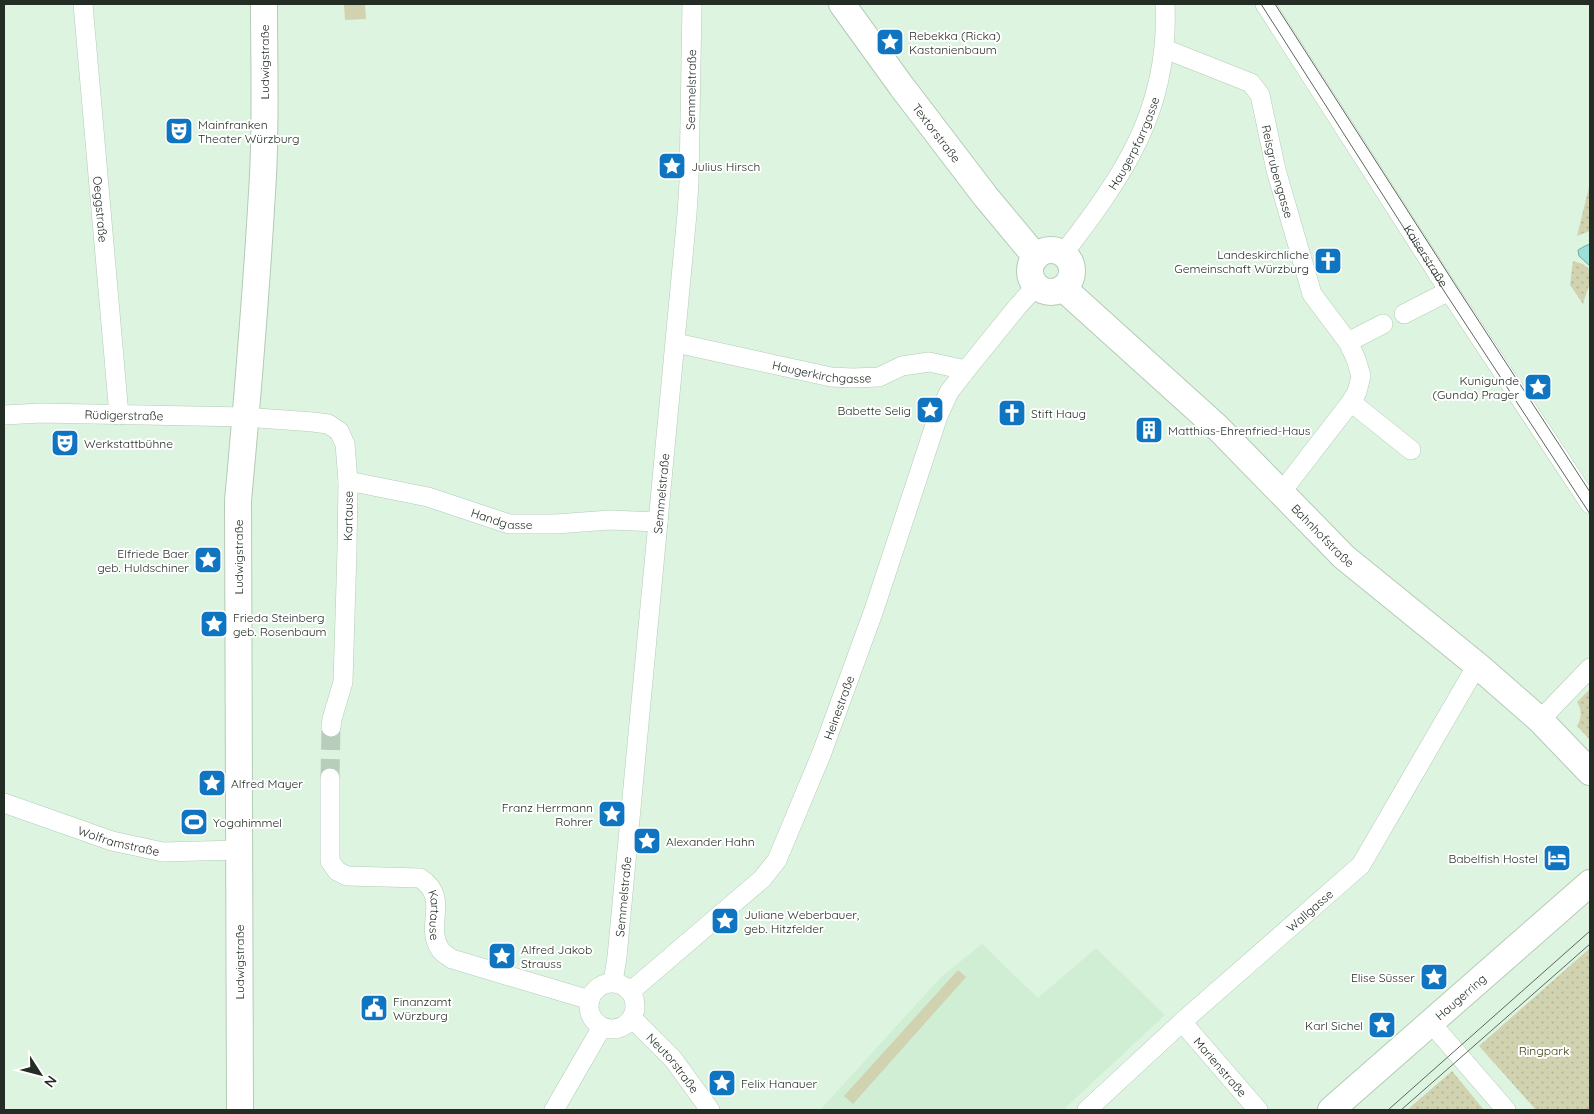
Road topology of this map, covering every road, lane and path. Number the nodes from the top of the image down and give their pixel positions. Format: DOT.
graph roads {
  1 [pos="83,4"];
  2 [pos="264,4"];
  3 [pos="692,4"];
  4 [pos="842,4"];
  5 [pos="1265,4"];
  6 [pos="1166,10"];
  7 [pos="1165,50"];
  8 [pos="1063,254"];
  9 [pos="1036,256"];
  10 [pos="1036,286"];
  11 [pos="1063,288"];
  12 [pos="1449,291"];
  13 [pos="1404,314"];
  14 [pos="1383,324"];
  15 [pos="1348,342"];
  16 [pos="676,343"];
  17 [pos="966,370"];
  18 [pos="1352,402"];
  19 [pos="4,414"];
  20 [pos="119,415"];
  21 [pos="245,417"];
  22 [pos="1411,450"];
  23 [pos="348,481"];
  24 [pos="1280,494"];
  25 [pos="1590,504"];
  26 [pos="658,522"];
  27 [pos="1477,665"];
  28 [pos="1590,668"];
  29 [pos="1540,720"];
  30 [pos="331,727"];
  31 [pos="1590,772"];
  32 [pos="330,778"];
  33 [pos="4,803"];
  34 [pos="238,850"];
  35 [pos="1590,883"];
  36 [pos="613,982"];
  37 [pos="631,991"];
  38 [pos="591,996"];
  39 [pos="632,1018"];
  40 [pos="1182,1022"];
  41 [pos="1431,1023"];
  42 [pos="602,1027"];
  43 [pos="240,1110"];
  44 [pos="554,1110"];
  45 [pos="710,1110"];
  46 [pos="1087,1110"];
  47 [pos="1258,1110"];
  48 [pos="1331,1110"];
  49 [pos="1506,1110"];
  1 -- 20 [label="street, Oeggstraße"];
  2 -- 21 [label="street, Ludwigstraße"];
  3 -- 16 [label="street, Semmelstraße"];
  4 -- 9 [label="street, Textorstraße"];
  5 -- 12 [label="street, Kaiserstraße"];
  6 -- 7 [label="street, Haugerpfarrgasse"];
  7 -- 8 [label="street, Haugerpfarrgasse"];
  7 -- 15 [label="street, Reisgrubengasse"];
  8 -- 9 [label="street"];
  8 -- 11 [label="street"];
  9 -- 10 [label="street"];
  10 -- 11 [label="street"];
  10 -- 17 [label="street"];
  11 -- 24 [label="street, Bahnhofstraße"];
  12 -- 13 [label="street"];
  12 -- 25 [label="street, Kaiserstraße"];
  14 -- 15 [label="street"];
  15 -- 18 [label="street, Reisgrubengasse"];
  16 -- 17 [label="street, Haugerkirchgasse"];
  16 -- 26 [label="street, Semmelstraße"];
  17 -- 37 [label="street, Heinestraße"];
  18 -- 22 [label="street"];
  18 -- 24 [label="street, Reisgrubengasse"];
  19 -- 20 [label="street, Rüdigerstraße"];
  20 -- 21 [label="street, Rüdigerstraße"];
  21 -- 23 [label="street, Kartause"];
  21 -- 34 [label="street, Ludwigstraße"];
  23 -- 26 [label="street, Handgasse"];
  23 -- 30 [label="street, Kartause"];
  24 -- 27 [label="street, Bahnhofstraße"];
  26 -- 36 [label="street, Semmelstraße"];
  27 -- 29 [label="street, Bahnhofstraße"];
  27 -- 40 [label="street, Wallgasse"];
  28 -- 29 [label="street"];
  29 -- 31 [label="street, Bahnhofstraße"];
  32 -- 38 [label="street, Kartause"];
  33 -- 34 [label="street, Wolframstraße"];
  34 -- 43 [label="street, Ludwigstraße"];
  35 -- 41 [label="street, Haugerring"];
  36 -- 37 [label="street"];
  36 -- 38 [label="street"];
  37 -- 39 [label="street"];
  38 -- 42 [label="street"];
  39 -- 42 [label="street"];
  39 -- 45 [label="street, Neutorstraße"];
  40 -- 46 [label="street, Wallgasse"];
  40 -- 47 [label="street, Marienstraße"];
  41 -- 48 [label="street, Haugerring"];
  41 -- 49 [label="street"];
  42 -- 44 [label="street"];
}
